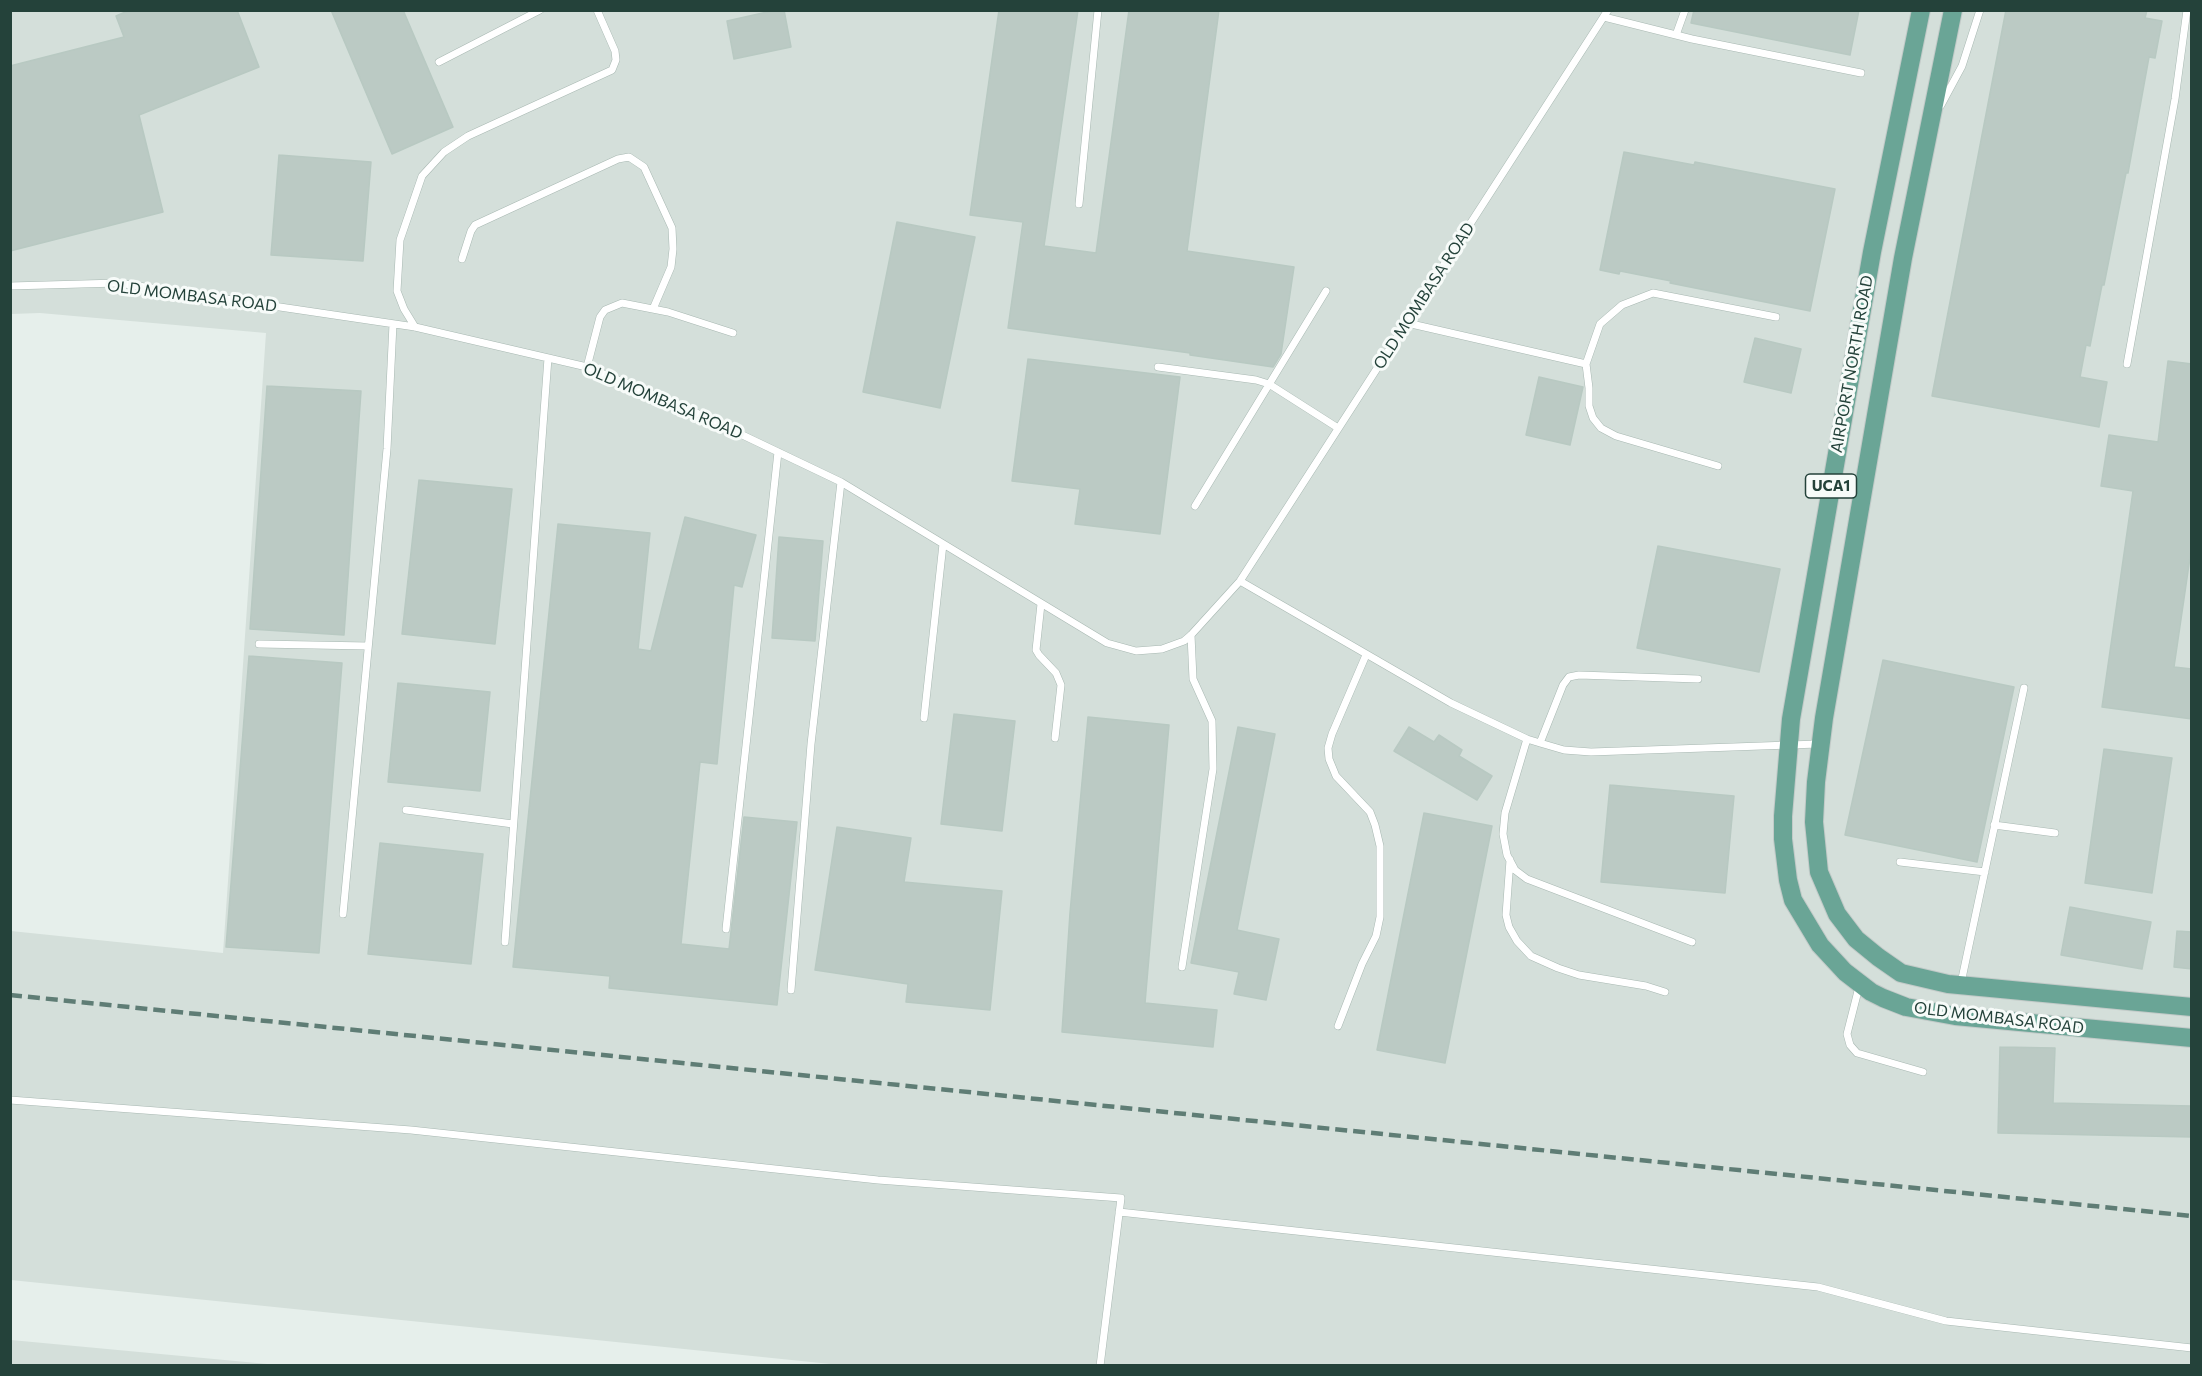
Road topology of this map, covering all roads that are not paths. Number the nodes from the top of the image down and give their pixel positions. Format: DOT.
graph roads {
  1 [pos="540,10"];
  2 [pos="597,10"];
  3 [pos="1098,10"];
  4 [pos="1684,10"];
  5 [pos="1921,10"];
  6 [pos="1953,10"];
  7 [pos="1980,10"];
  8 [pos="2187,10"];
  9 [pos="1606,14"];
  10 [pos="1676,35"];
  11 [pos="439,62"];
  12 [pos="1861,73"];
  13 [pos="1930,125"];
  14 [pos="1079,204"];
  15 [pos="1872,252"];
  16 [pos="1903,258"];
  17 [pos="462,259"];
  18 [pos="10,286"];
  19 [pos="1326,291"];
  20 [pos="653,309"];
  21 [pos="1776,317"];
  22 [pos="1407,323"];
  23 [pos="393,324"];
  24 [pos="415,327"];
  25 [pos="733,333"];
  26 [pos="548,358"];
  27 [pos="1586,364"];
  28 [pos="2127,364"];
  29 [pos="587,367"];
  30 [pos="1158,367"];
  31 [pos="1269,384"];
  32 [pos="1338,428"];
  33 [pos="778,452"];
  34 [pos="1718,466"];
  35 [pos="841,482"];
  36 [pos="1195,506"];
  37 [pos="943,544"];
  38 [pos="1240,581"];
  39 [pos="1041,604"];
  40 [pos="1191,634"];
  41 [pos="259,644"];
  42 [pos="368,646"];
  43 [pos="1366,655"];
  44 [pos="1698,680"];
  45 [pos="2024,687"];
  46 [pos="924,718"];
  47 [pos="1824,718"];
  48 [pos="1791,719"];
  49 [pos="1055,738"];
  50 [pos="1527,739"];
  51 [pos="1540,743"];
  52 [pos="1820,743"];
  53 [pos="1788,746"];
  54 [pos="406,810"];
  55 [pos="513,824"];
  56 [pos="1995,825"];
  57 [pos="2055,833"];
  58 [pos="1510,860"];
  59 [pos="1900,862"];
  60 [pos="1985,872"];
  61 [pos="344,914"];
  62 [pos="726,929"];
  63 [pos="505,942"];
  64 [pos="1692,942"];
  65 [pos="1182,968"];
  66 [pos="1860,984"];
  67 [pos="1961,986"];
  68 [pos="791,990"];
  69 [pos="1665,992"];
  70 [pos="2192,1007"];
  71 [pos="1338,1026"];
  72 [pos="2192,1038"];
  73 [pos="1923,1072"];
  74 [pos="10,1100"];
  75 [pos="1119,1212"];
  76 [pos="2192,1348"];
  77 [pos="1100,1365"];
  1 -- 11 [label="lane"];
  2 -- 24 [label="lane"];
  3 -- 14 [label="lane"];
  4 -- 10 [label="lane"];
  5 -- 15 [label="main road, AIRPORT NORTH ROAD / UCA1"];
  6 -- 13 [label="main road, AIRPORT NORTH ROAD / UCA1"];
  7 -- 13 [label="lane"];
  8 -- 28 [label="lane"];
  9 -- 10 [label="lane"];
  9 -- 22 [label="lane, OLD MOMBASA ROAD"];
  10 -- 12 [label="lane"];
  13 -- 16 [label="main road, AIRPORT NORTH ROAD / UCA1"];
  15 -- 16 [label="main road"];
  15 -- 48 [label="main road, AIRPORT NORTH ROAD / UCA1"];
  16 -- 47 [label="main road, AIRPORT NORTH ROAD / UCA1"];
  17 -- 20 [label="lane"];
  18 -- 23 [label="lane, OLD MOMBASA ROAD"];
  19 -- 31 [label="lane"];
  20 -- 25 [label="lane"];
  20 -- 29 [label="lane"];
  21 -- 27 [label="lane"];
  22 -- 27 [label="lane"];
  22 -- 32 [label="lane, OLD MOMBASA ROAD"];
  23 -- 24 [label="lane, OLD MOMBASA ROAD"];
  23 -- 42 [label="lane"];
  24 -- 26 [label="lane, OLD MOMBASA ROAD"];
  26 -- 29 [label="lane, OLD MOMBASA ROAD"];
  26 -- 55 [label="lane"];
  27 -- 34 [label="lane"];
  29 -- 33 [label="lane, OLD MOMBASA ROAD"];
  30 -- 31 [label="lane"];
  31 -- 32 [label="lane"];
  31 -- 36 [label="lane"];
  32 -- 38 [label="lane, OLD MOMBASA ROAD"];
  33 -- 35 [label="lane, OLD MOMBASA ROAD"];
  33 -- 62 [label="lane"];
  35 -- 37 [label="lane, OLD MOMBASA ROAD"];
  35 -- 68 [label="lane"];
  37 -- 39 [label="lane, OLD MOMBASA ROAD"];
  37 -- 46 [label="lane"];
  38 -- 40 [label="lane, OLD MOMBASA ROAD"];
  38 -- 43 [label="lane"];
  39 -- 40 [label="lane, OLD MOMBASA ROAD"];
  39 -- 49 [label="lane"];
  40 -- 65 [label="lane"];
  41 -- 42 [label="lane"];
  42 -- 61 [label="lane"];
  43 -- 50 [label="lane"];
  43 -- 71 [label="lane"];
  44 -- 51 [label="lane"];
  45 -- 56 [label="lane"];
  47 -- 52 [label="main road, OLD MOMBASA ROAD"];
  48 -- 53 [label="main road, OLD MOMBASA ROAD"];
  50 -- 51 [label="lane"];
  50 -- 58 [label="lane"];
  51 -- 53 [label="lane"];
  52 -- 53 [label="lane"];
  52 -- 67 [label="main road, OLD MOMBASA ROAD"];
  53 -- 66 [label="main road, OLD MOMBASA ROAD"];
  54 -- 55 [label="lane"];
  55 -- 63 [label="lane"];
  56 -- 57 [label="lane"];
  56 -- 60 [label="lane"];
  58 -- 64 [label="lane"];
  58 -- 69 [label="lane"];
  59 -- 60 [label="lane"];
  60 -- 67 [label="lane"];
  66 -- 72 [label="main road, OLD MOMBASA ROAD"];
  66 -- 73 [label="lane"];
  67 -- 70 [label="main road, OLD MOMBASA ROAD"];
  74 -- 75 [label="lane"];
  75 -- 76 [label="lane"];
  75 -- 77 [label="lane"];
}
